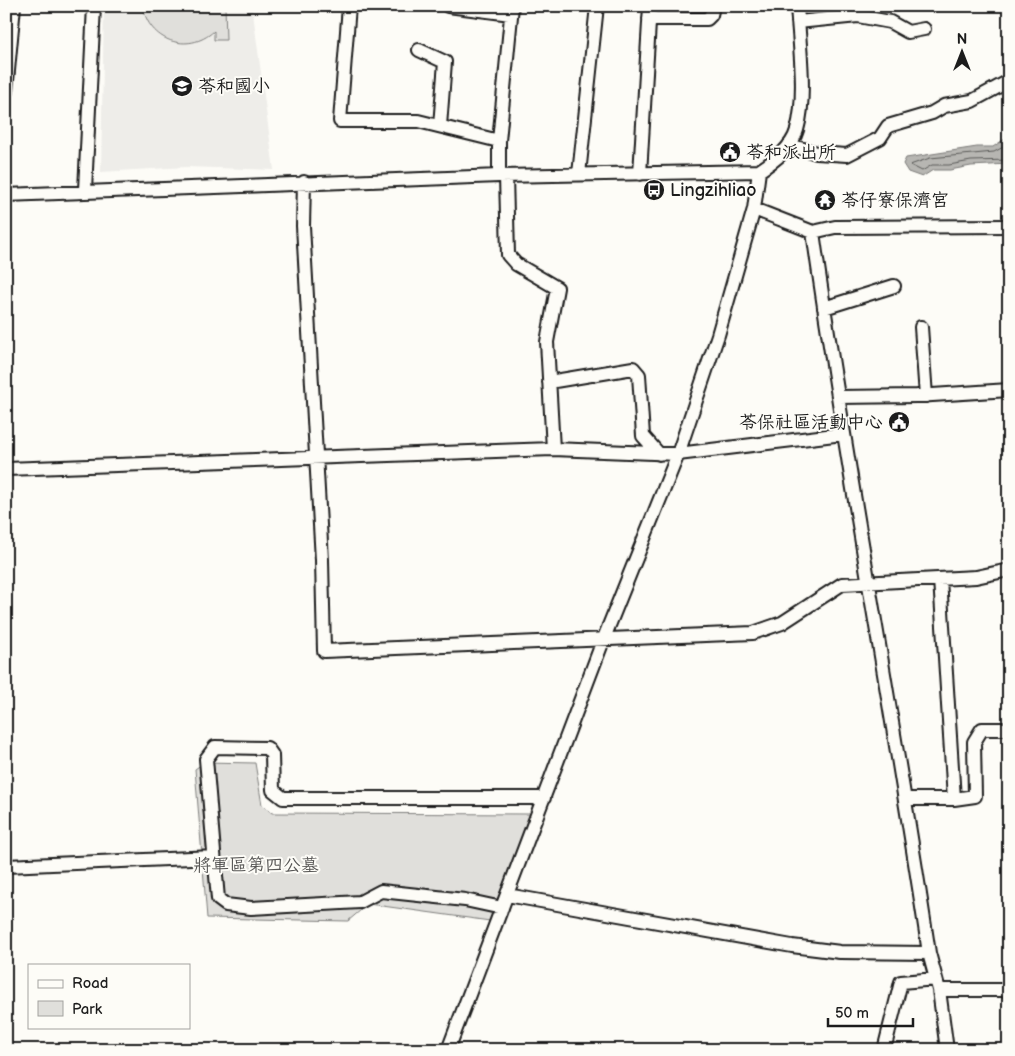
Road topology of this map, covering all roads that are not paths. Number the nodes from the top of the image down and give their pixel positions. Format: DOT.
graph roads {
  1 [pos="14,6"];
  2 [pos="94,6"];
  3 [pos="349,6"];
  4 [pos="448,6"];
  5 [pos="597,6"];
  6 [pos="650,6"];
  7 [pos="713,6"];
  8 [pos="797,6"];
  9 [pos="511,10"];
  10 [pos="649,20"];
  11 [pos="798,22"];
  12 [pos="924,30"];
  13 [pos="419,50"];
  14 [pos="1009,81"];
  15 [pos="6,92"];
  16 [pos="440,126"];
  17 [pos="499,141"];
  18 [pos="789,145"];
  19 [pos="759,171"];
  20 [pos="579,174"];
  21 [pos="640,174"];
  22 [pos="503,176"];
  23 [pos="304,182"];
  24 [pos="85,190"];
  25 [pos="6,195"];
  26 [pos="754,209"];
  27 [pos="1009,226"];
  28 [pos="813,232"];
  29 [pos="894,286"];
  30 [pos="824,308"];
  31 [pos="921,327"];
  32 [pos="549,382"];
  33 [pos="1009,390"];
  34 [pos="926,396"];
  35 [pos="838,397"];
  36 [pos="843,434"];
  37 [pos="553,450"];
  38 [pos="659,454"];
  39 [pos="678,454"];
  40 [pos="315,456"];
  41 [pos="6,469"];
  42 [pos="1009,570"];
  43 [pos="940,579"];
  44 [pos="870,583"];
  45 [pos="604,638"];
  46 [pos="1009,730"];
  47 [pos="544,798"];
  48 [pos="906,799"];
  49 [pos="954,799"];
  50 [pos="214,857"];
  51 [pos="6,866"];
  52 [pos="507,895"];
  53 [pos="502,908"];
  54 [pos="930,953"];
  55 [pos="938,985"];
  56 [pos="1009,990"];
  57 [pos="448,1050"];
  58 [pos="884,1050"];
  59 [pos="947,1050"];
  1 -- 15 [label="street"];
  2 -- 24 [label="street"];
  3 -- 16 [label="street"];
  4 -- 9 [label="street"];
  5 -- 20 [label="street"];
  6 -- 10 [label="street"];
  7 -- 10 [label="street"];
  8 -- 11 [label="street"];
  9 -- 17 [label="street"];
  10 -- 21 [label="street"];
  11 -- 12 [label="street"];
  11 -- 18 [label="street"];
  13 -- 16 [label="street"];
  14 -- 18 [label="street"];
  16 -- 17 [label="street"];
  17 -- 22 [label="street"];
  18 -- 19 [label="street"];
  19 -- 21 [label="street"];
  19 -- 26 [label="street"];
  20 -- 21 [label="street"];
  20 -- 22 [label="street"];
  22 -- 23 [label="street"];
  22 -- 32 [label="street"];
  23 -- 24 [label="street"];
  23 -- 40 [label="street"];
  24 -- 25 [label="street"];
  26 -- 28 [label="street"];
  26 -- 39 [label="street"];
  27 -- 28 [label="street"];
  28 -- 30 [label="street"];
  29 -- 30 [label="street"];
  30 -- 35 [label="street"];
  31 -- 34 [label="street"];
  32 -- 37 [label="street"];
  32 -- 38 [label="street"];
  33 -- 34 [label="street"];
  34 -- 35 [label="street"];
  35 -- 36 [label="street"];
  36 -- 39 [label="street"];
  36 -- 44 [label="street"];
  37 -- 38 [label="street"];
  37 -- 40 [label="street"];
  38 -- 39 [label="street"];
  39 -- 45 [label="street"];
  40 -- 41 [label="street"];
  40 -- 45 [label="street"];
  42 -- 43 [label="street"];
  43 -- 44 [label="street"];
  43 -- 49 [label="street"];
  44 -- 45 [label="street"];
  44 -- 48 [label="street"];
  45 -- 47 [label="street"];
  46 -- 49 [label="street"];
  47 -- 50 [label="street"];
  47 -- 52 [label="street"];
  48 -- 49 [label="street"];
  48 -- 54 [label="street"];
  50 -- 51 [label="street"];
  50 -- 53 [label="street"];
  52 -- 53 [label="street"];
  52 -- 54 [label="street"];
  53 -- 57 [label="street"];
  54 -- 55 [label="street"];
  55 -- 56 [label="street"];
  55 -- 58 [label="street"];
  55 -- 59 [label="street"];
}
